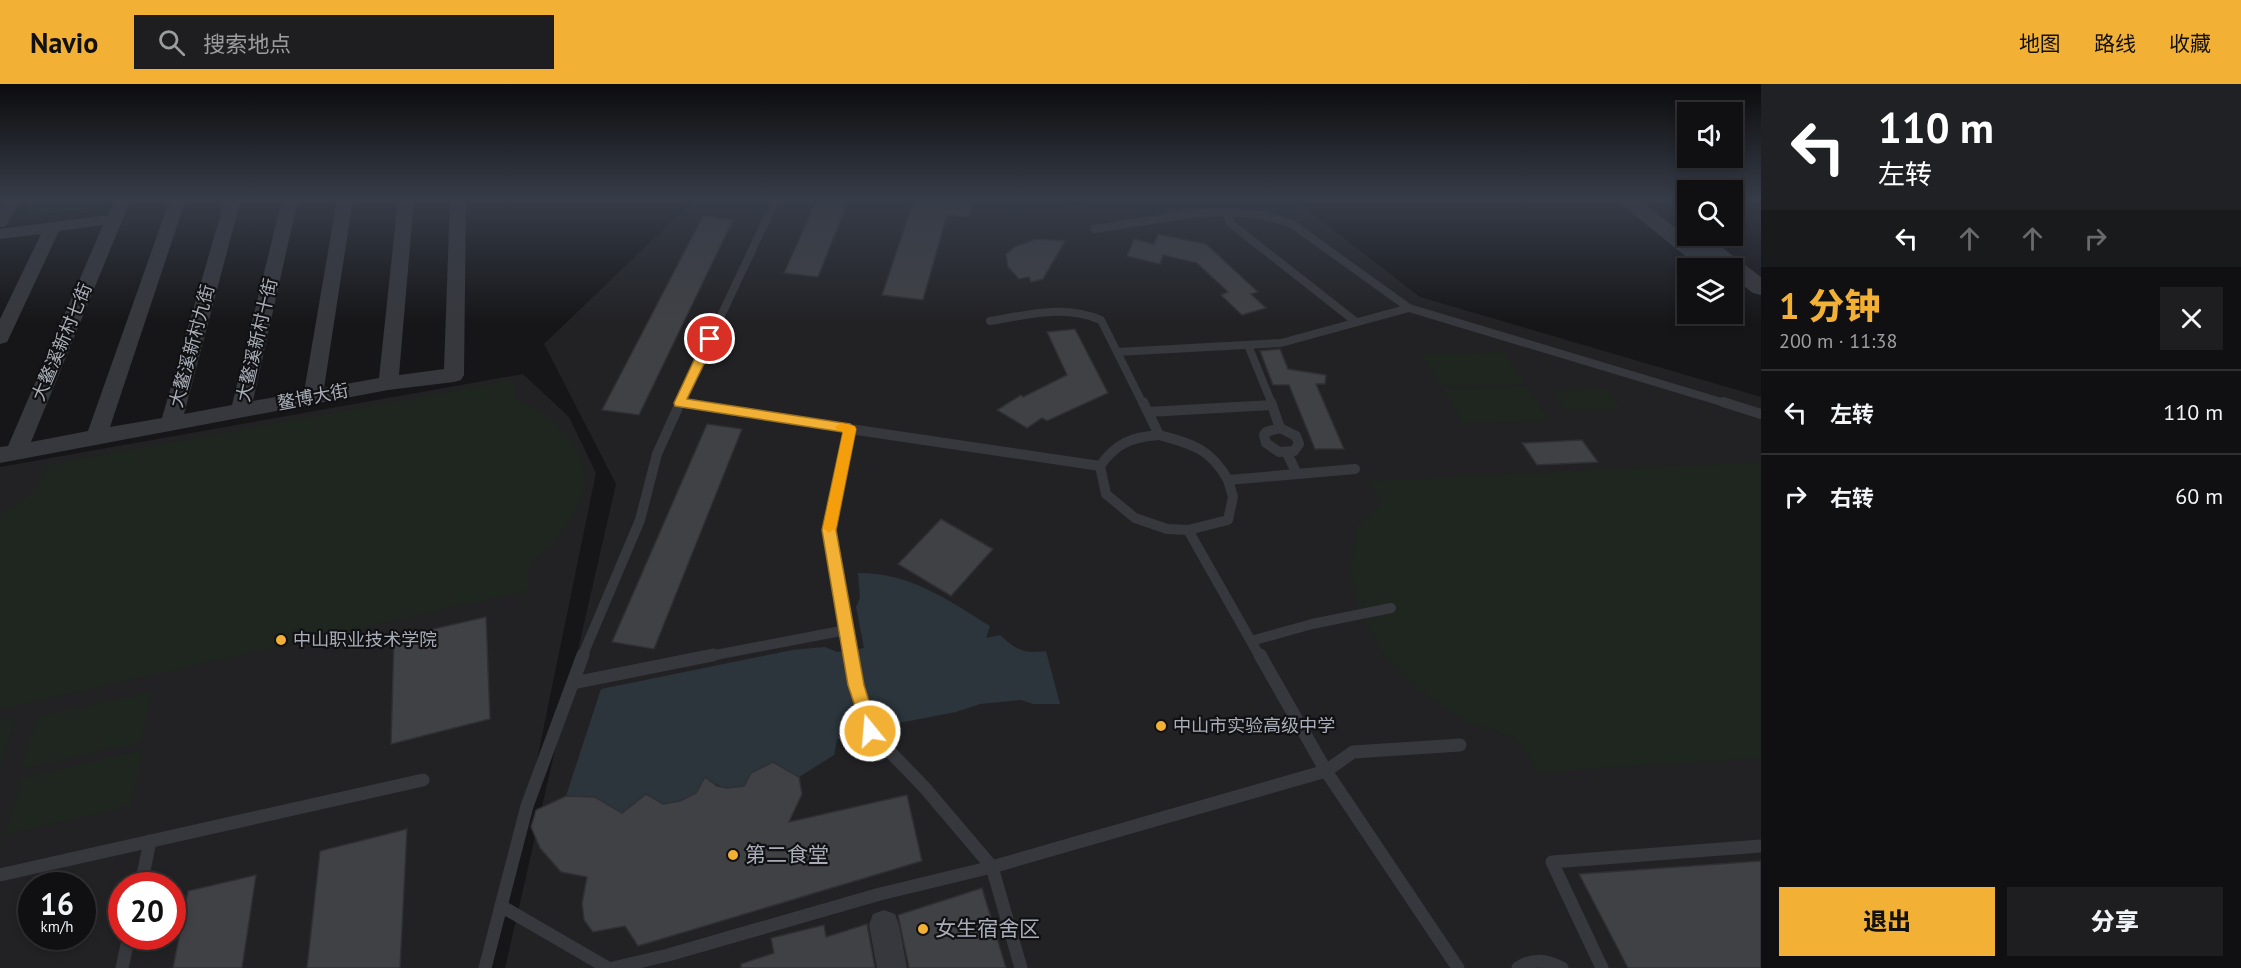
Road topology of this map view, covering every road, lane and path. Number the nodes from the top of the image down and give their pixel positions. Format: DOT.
graph roads {
  1 [pos="47,240"];
  2 [pos="104,240"];
  3 [pos="164,240"];
  4 [pos="222,240"];
  5 [pos="280,240"];
  6 [pos="338,240"];
  7 [pos="402,240"];
  8 [pos="457,240"];
  9 [pos="757,240"];
  10 [pos="1252,240"];
  11 [pos="1315,240"];
  12 [pos="1678,240"];
  13 [pos="1706,246"];
  14 [pos="1700,258"];
  15 [pos="1761,288"];
  16 [pos="1743,292"];
  17 [pos="1761,306"];
  18 [pos="1409,308"];
  19 [pos="990,321"];
  20 [pos="1356,322"];
  21 [pos="0,338"];
  22 [pos="1248,345"];
  23 [pos="1118,352"];
  24 [pos="388,383"];
  25 [pos="313,397"];
  26 [pos="680,403"];
  27 [pos="1272,405"];
  28 [pos="241,410"];
  29 [pos="1148,412"];
  30 [pos="1761,414"];
  31 [pos="171,423"];
  32 [pos="1280,428"];
  33 [pos="850,429"];
  34 [pos="1159,435"];
  35 [pos="96,437"];
  36 [pos="1287,453"];
  37 [pos="8,454"];
  38 [pos="1100,466"];
  39 [pos="1355,469"];
  40 [pos="1297,474"];
  41 [pos="1227,480"];
  42 [pos="1188,530"];
  43 [pos="1391,608"];
  44 [pos="846,630"];
  45 [pos="1251,641"];
  46 [pos="573,683"];
  47 [pos="1460,745"];
  48 [pos="1326,771"];
  49 [pos="423,780"];
  50 [pos="150,841"];
  51 [pos="1761,846"];
  52 [pos="992,867"];
  53 [pos="144,872"];
  54 [pos="0,875"];
  55 [pos="501,906"];
  56 [pos="884,924"];
  57 [pos="126,950"];
  58 [pos="122,968"];
  59 [pos="485,968"];
  60 [pos="608,968"];
  61 [pos="613,968"];
  62 [pos="892,968"];
  63 [pos="1021,968"];
  64 [pos="1458,968"];
  65 [pos="1518,968"];
  66 [pos="1562,968"];
  67 [pos="1602,968"];
  1 -- 21 [label="street"];
  2 -- 37 [label="street, 大鳌溪新村七街"];
  3 -- 35 [label="street"];
  4 -- 31 [label="street, 大鳌溪新村九街"];
  5 -- 28 [label="street, 大鳌溪新村十街"];
  6 -- 25 [label="street"];
  7 -- 24 [label="street"];
  8 -- 24 [label="street, 鳌博大街"];
  9 -- 26 [label="lane"];
  10 -- 20 [label="lane"];
  11 -- 18 [label="lane"];
  12 -- 14 [label="street"];
  13 -- 15 [label="street"];
  16 -- 17 [label="street"];
  18 -- 20 [label="lane"];
  18 -- 30 [label="lane"];
  19 -- 23 [label="lane"];
  20 -- 22 [label="lane"];
  22 -- 23 [label="lane"];
  22 -- 27 [label="lane"];
  23 -- 29 [label="lane"];
  24 -- 25 [label="street, 鳌博大街"];
  25 -- 28 [label="street, 鳌博大街"];
  26 -- 33 [label="lane"];
  26 -- 46 [label="lane"];
  27 -- 29 [label="lane"];
  27 -- 32 [label="lane"];
  28 -- 31 [label="street, 鳌博大街"];
  29 -- 34 [label="lane"];
  31 -- 35 [label="street, 鳌博大街"];
  32 -- 36 [label="lane"];
  32 -- 36 [label="lane"];
  33 -- 38 [label="lane"];
  33 -- 44 [label="lane"];
  34 -- 38 [label="lane"];
  34 -- 41 [label="lane"];
  35 -- 37 [label="street, 鳌博大街"];
  36 -- 40 [label="lane"];
  38 -- 42 [label="lane"];
  39 -- 40 [label="lane"];
  40 -- 41 [label="lane"];
  41 -- 42 [label="lane"];
  42 -- 45 [label="lane"];
  43 -- 45 [label="lane"];
  44 -- 46 [label="lane"];
  44 -- 52 [label="lane"];
  45 -- 48 [label="lane"];
  46 -- 55 [label="lane"];
  47 -- 48 [label="lane"];
  48 -- 52 [label="lane"];
  48 -- 64 [label="lane"];
  49 -- 50 [label="lane"];
  50 -- 53 [label="lane"];
  50 -- 54 [label="lane"];
  51 -- 67 [label="lane"];
  52 -- 61 [label="lane"];
  52 -- 63 [label="lane"];
  55 -- 59 [label="lane"];
  55 -- 60 [label="lane"];
  56 -- 62 [label="street"];
  57 -- 58 [label="lane"];
  65 -- 66 [label="lane"];
}
